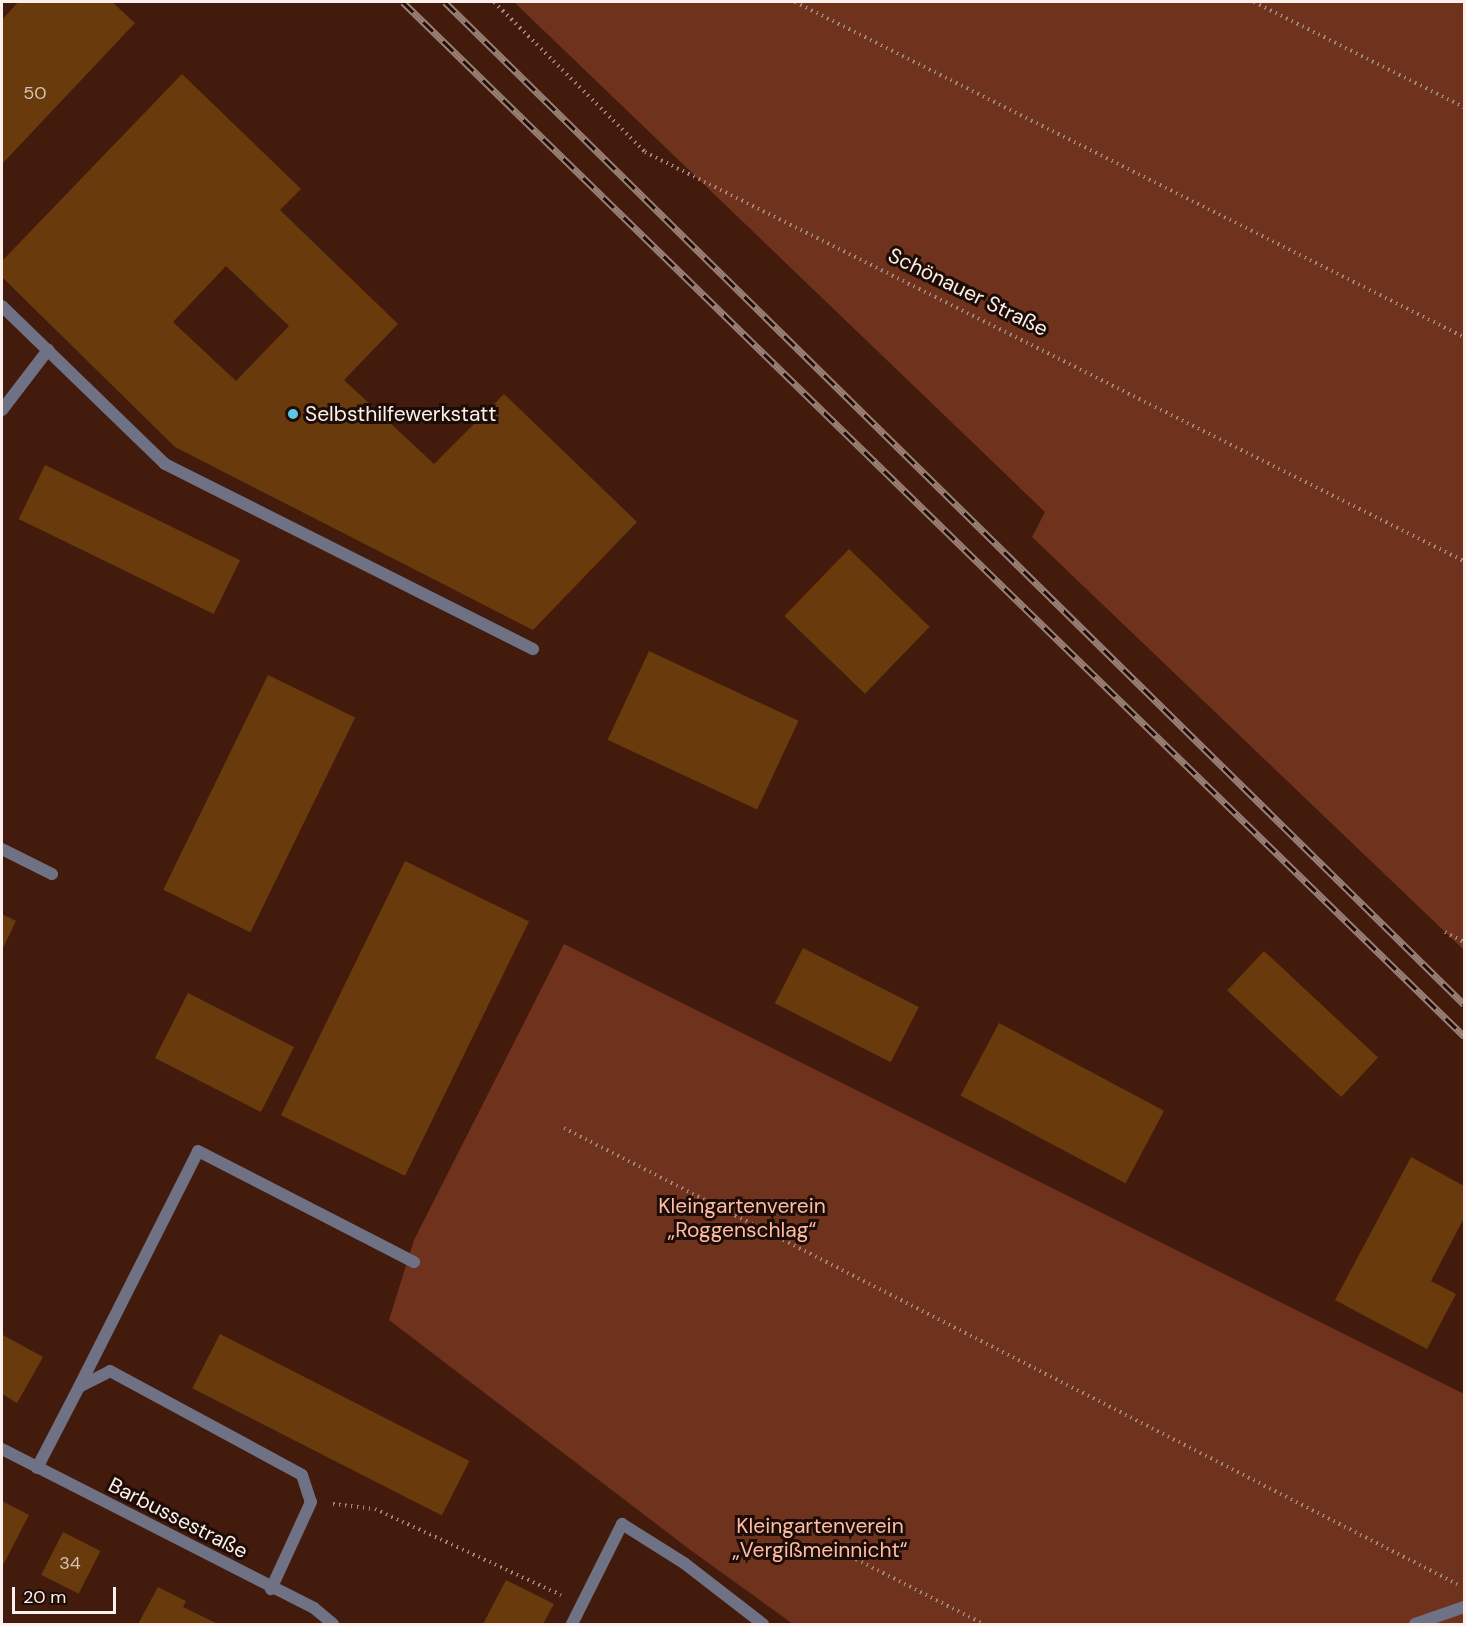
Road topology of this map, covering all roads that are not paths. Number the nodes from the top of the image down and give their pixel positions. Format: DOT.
graph roads {
  1 [pos="2,306"];
  2 [pos="48,350"];
  3 [pos="2,410"];
  4 [pos="533,649"];
  5 [pos="2,849"];
  6 [pos="52,874"];
  7 [pos="414,1262"];
  8 [pos="79,1387"];
  9 [pos="2,1449"];
  10 [pos="38,1468"];
  11 [pos="271,1588"];
  12 [pos="1464,1607"];
  13 [pos="333,1624"];
  14 [pos="572,1624"];
  15 [pos="763,1624"];
  16 [pos="1415,1624"];
  1 -- 2 [label="street"];
  2 -- 3 [label="street"];
  2 -- 4 [label="street"];
  5 -- 6 [label="street"];
  7 -- 8 [label="street"];
  8 -- 10 [label="street"];
  8 -- 11 [label="street"];
  9 -- 10 [label="street, Barbussestraße"];
  10 -- 11 [label="street, Barbussestraße"];
  11 -- 13 [label="street, Barbussestraße"];
  12 -- 16 [label="street"];
  14 -- 15 [label="street"];
}
